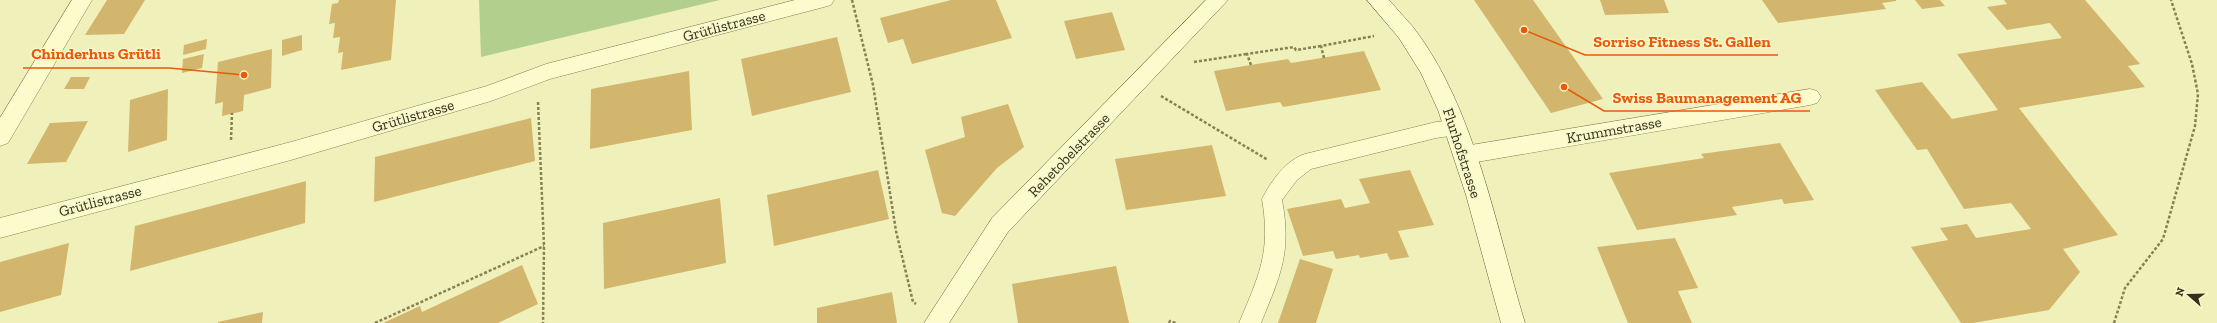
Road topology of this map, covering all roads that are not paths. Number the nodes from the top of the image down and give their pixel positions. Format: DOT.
graph roads {
  1 [pos="82,0"];
  2 [pos="1218,0"];
  3 [pos="1377,0"];
  4 [pos="812,2"];
  5 [pos="1810,97"];
  6 [pos="1456,128"];
  7 [pos="0,137"];
  8 [pos="1465,155"];
  9 [pos="0,228"];
  10 [pos="928,315"];
  11 [pos="1250,323"];
  12 [pos="1513,323"];
  1 -- 7 [label="street"];
  2 -- 10 [label="street, Rehetobelstrasse"];
  3 -- 6 [label="street, Flurhofstrasse"];
  4 -- 9 [label="street, Grütlistrasse"];
  5 -- 8 [label="street, Krummstrasse"];
  6 -- 8 [label="street, Flurhofstrasse"];
  6 -- 11 [label="lane"];
  8 -- 12 [label="street, Flurhofstrasse"];
}
